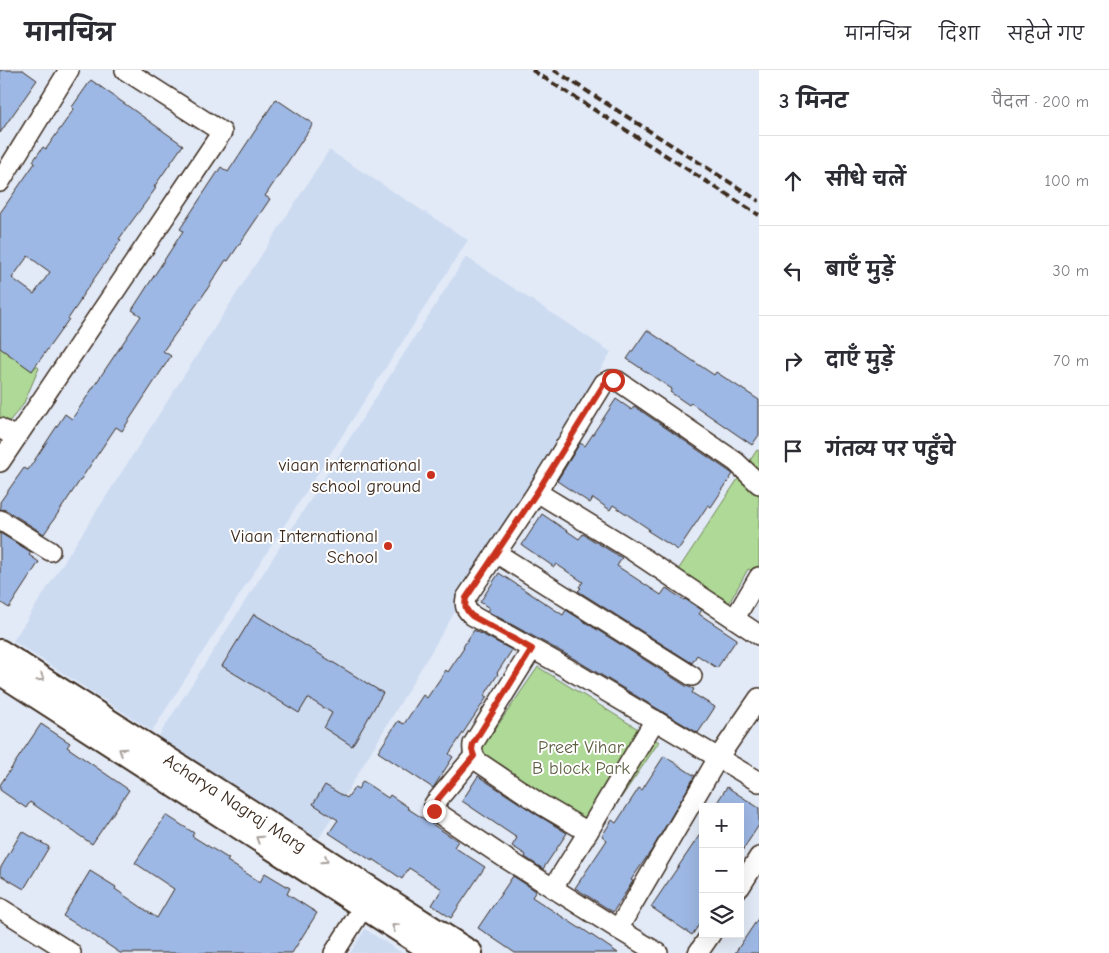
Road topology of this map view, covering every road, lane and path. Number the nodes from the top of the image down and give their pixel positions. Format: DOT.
graph roads {
  1 [pos="70,70"];
  2 [pos="125,70"];
  3 [pos="0,182"];
  4 [pos="0,428"];
  5 [pos="16,438"];
  6 [pos="0,462"];
  7 [pos="759,484"];
  8 [pos="537,492"];
  9 [pos="0,520"];
  10 [pos="50,551"];
  11 [pos="496,554"];
  12 [pos="759,578"];
  13 [pos="735,618"];
  14 [pos="759,635"];
  15 [pos="532,649"];
  16 [pos="0,652"];
  17 [pos="0,672"];
  18 [pos="692,676"];
  19 [pos="759,698"];
  20 [pos="654,720"];
  21 [pos="474,756"];
  22 [pos="718,758"];
  23 [pos="759,782"];
  24 [pos="588,832"];
  25 [pos="759,857"];
  26 [pos="744,881"];
  27 [pos="553,888"];
  28 [pos="368,899"];
  29 [pos="0,908"];
  30 [pos="618,929"];
  31 [pos="708,938"];
  32 [pos="71,953"];
  33 [pos="334,953"];
  34 [pos="436,953"];
  35 [pos="470,953"];
  36 [pos="658,953"];
  37 [pos="698,953"];
  1 -- 3 [label="street"];
  2 -- 5 [label="street"];
  4 -- 5 [label="street"];
  5 -- 6 [label="street"];
  7 -- 8 [label="street"];
  8 -- 11 [label="street"];
  8 -- 13 [label="street"];
  9 -- 10 [label="street"];
  11 -- 15 [label="street"];
  11 -- 18 [label="street"];
  12 -- 13 [label="street"];
  13 -- 14 [label="street"];
  15 -- 20 [label="street"];
  15 -- 21 [label="street"];
  16 -- 28 [label="street, Acharya Nagraj Marg, one-way"];
  28 -- 17 [label="street, Acharya Nagraj Marg, one-way"];
  19 -- 22 [label="street"];
  20 -- 22 [label="street"];
  20 -- 24 [label="street"];
  21 -- 24 [label="street"];
  21 -- 27 [label="street"];
  22 -- 23 [label="street"];
  22 -- 30 [label="street"];
  24 -- 27 [label="street"];
  25 -- 26 [label="street"];
  27 -- 30 [label="street"];
  28 -- 33 [label="street"];
  34 -- 28 [label="street, Acharya Nagraj Marg, one-way"];
  28 -- 35 [label="street, Acharya Nagraj Marg"];
  29 -- 32 [label="street"];
  30 -- 36 [label="street"];
  31 -- 37 [label="street"];
}
